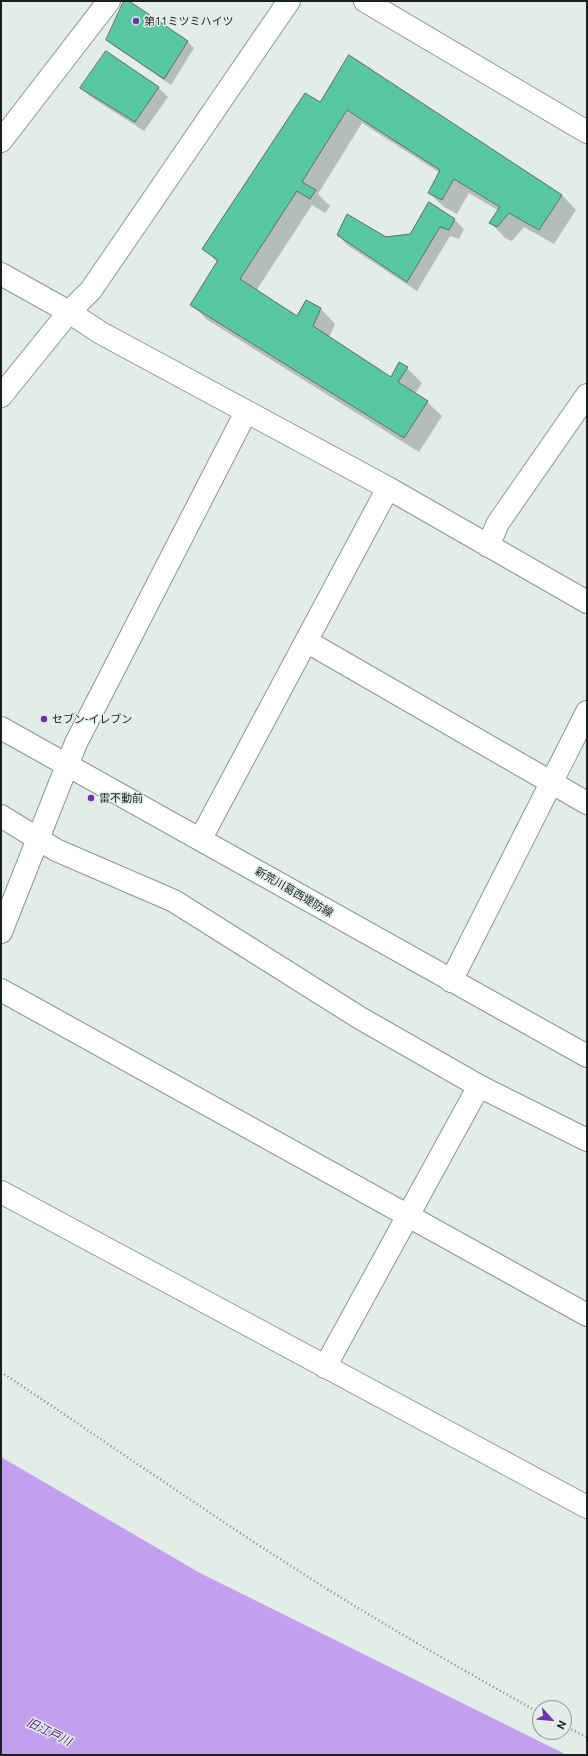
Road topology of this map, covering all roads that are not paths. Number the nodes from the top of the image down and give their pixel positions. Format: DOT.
graph roads {
  1 [pos="109,1"];
  2 [pos="289,1"];
  3 [pos="365,1"];
  4 [pos="587,132"];
  5 [pos="1,141"];
  6 [pos="1,274"];
  7 [pos="69,312"];
  8 [pos="587,395"];
  9 [pos="1,396"];
  10 [pos="246,412"];
  11 [pos="388,488"];
  12 [pos="488,546"];
  13 [pos="587,602"];
  14 [pos="306,641"];
  15 [pos="587,712"];
  16 [pos="1,728"];
  17 [pos="66,764"];
  18 [pos="551,782"];
  19 [pos="587,803"];
  20 [pos="3,822"];
  21 [pos="39,838"];
  22 [pos="201,838"];
  23 [pos="1,932"];
  24 [pos="451,981"];
  25 [pos="1,990"];
  26 [pos="587,1056"];
  27 [pos="478,1086"];
  28 [pos="587,1140"];
  29 [pos="1,1192"];
  30 [pos="408,1215"];
  31 [pos="587,1315"];
  32 [pos="324,1367"];
  33 [pos="587,1507"];
  1 -- 5 [label="street"];
  2 -- 7 [label="street"];
  3 -- 4 [label="street"];
  6 -- 7 [label="street"];
  7 -- 9 [label="street"];
  7 -- 10 [label="street"];
  8 -- 12 [label="street"];
  10 -- 11 [label="street"];
  10 -- 17 [label="street"];
  11 -- 12 [label="street"];
  11 -- 14 [label="street"];
  12 -- 13 [label="street"];
  14 -- 18 [label="street"];
  14 -- 22 [label="street"];
  15 -- 18 [label="street"];
  16 -- 17 [label="street, 新荒川葛西堤防線"];
  17 -- 21 [label="street"];
  17 -- 22 [label="street, 新荒川葛西堤防線"];
  18 -- 19 [label="street"];
  18 -- 24 [label="street"];
  20 -- 21 [label="street"];
  21 -- 23 [label="street"];
  21 -- 27 [label="street"];
  22 -- 24 [label="street, 新荒川葛西堤防線"];
  24 -- 26 [label="street, 新荒川葛西堤防線"];
  25 -- 30 [label="street"];
  27 -- 28 [label="street"];
  27 -- 30 [label="street"];
  29 -- 32 [label="street"];
  30 -- 31 [label="street"];
  30 -- 32 [label="street"];
  32 -- 33 [label="street"];
}
